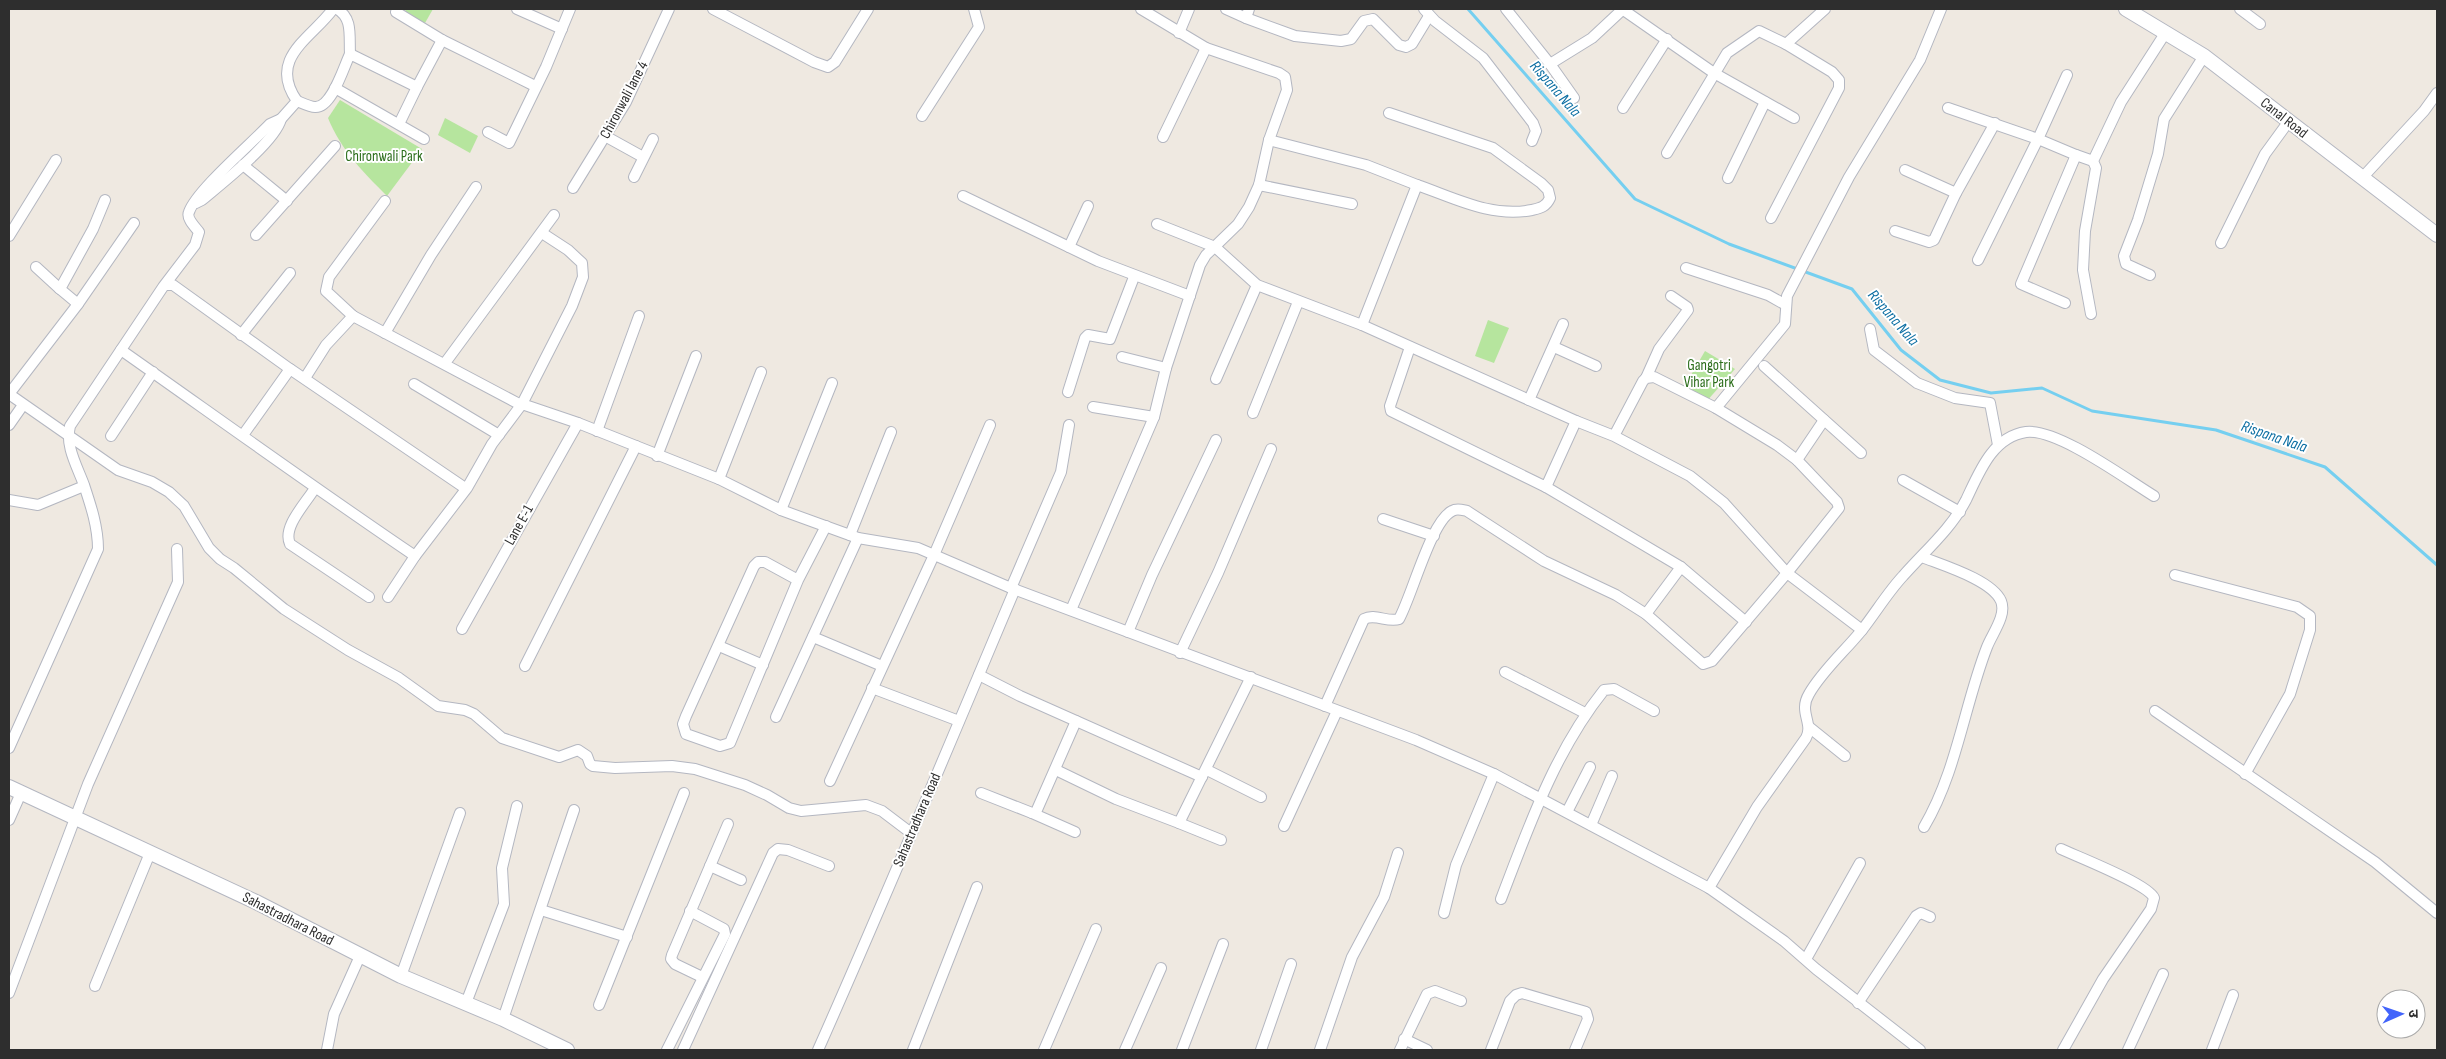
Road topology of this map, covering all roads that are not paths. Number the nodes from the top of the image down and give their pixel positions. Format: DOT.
graph roads {
  1 [pos="335,9"];
  2 [pos="517,9"];
  3 [pos="570,9"];
  4 [pos="713,9"];
  5 [pos="868,9"];
  6 [pos="974,9"];
  7 [pos="1141,9"];
  8 [pos="1189,9"];
  9 [pos="1226,9"];
  10 [pos="1506,9"];
  11 [pos="1622,9"];
  12 [pos="1825,9"];
  13 [pos="1940,9"];
  14 [pos="2126,9"];
  15 [pos="2240,9"];
  16 [pos="394,10"];
  17 [pos="666,10"];
  18 [pos="1427,12"];
  19 [pos="1248,13"];
  20 [pos="2260,24"];
  21 [pos="562,30"];
  22 [pos="2166,32"];
  23 [pos="1179,33"];
  24 [pos="1667,39"];
  25 [pos="442,40"];
  26 [pos="1786,44"];
  27 [pos="1206,48"];
  28 [pos="350,54"];
  29 [pos="2204,56"];
  30 [pos="1550,64"];
  31 [pos="1714,73"];
  32 [pos="2067,75"];
  33 [pos="535,86"];
  34 [pos="417,87"];
  35 [pos="336,88"];
  36 [pos="2437,93"];
  37 [pos="1574,98"];
  38 [pos="297,101"];
  39 [pos="1765,102"];
  40 [pos="1623,108"];
  41 [pos="1948,108"];
  42 [pos="1389,113"];
  43 [pos="922,116"];
  44 [pos="1794,118"];
  45 [pos="281,119"];
  46 [pos="2289,121"];
  47 [pos="399,124"];
  48 [pos="1995,124"];
  49 [pos="488,132"];
  50 [pos="605,136"];
  51 [pos="1163,137"];
  52 [pos="424,139"];
  53 [pos="653,139"];
  54 [pos="2038,139"];
  55 [pos="1269,140"];
  56 [pos="1532,141"];
  57 [pos="335,146"];
  58 [pos="1667,153"];
  59 [pos="2076,155"];
  60 [pos="643,157"];
  61 [pos="56,160"];
  62 [pos="2093,161"];
  63 [pos="243,165"];
  64 [pos="1905,170"];
  65 [pos="634,177"];
  66 [pos="1728,178"];
  67 [pos="2362,178"];
  68 [pos="1259,185"];
  69 [pos="1417,185"];
  70 [pos="476,187"];
  71 [pos="574,188"];
  72 [pos="1956,193"];
  73 [pos="963,196"];
  74 [pos="105,200"];
  75 [pos="287,201"];
  76 [pos="384,201"];
  77 [pos="194,203"];
  78 [pos="1352,204"];
  79 [pos="1088,206"];
  80 [pos="554,215"];
  81 [pos="1771,218"];
  82 [pos="134,223"];
  83 [pos="1158,224"];
  84 [pos="1895,232"];
  85 [pos="542,233"];
  86 [pos="256,235"];
  87 [pos="2437,235"];
  88 [pos="9,236"];
  89 [pos="2221,243"];
  90 [pos="1215,246"];
  91 [pos="1069,247"];
  92 [pos="1978,260"];
  93 [pos="36,267"];
  94 [pos="1686,268"];
  95 [pos="290,273"];
  96 [pos="1134,276"];
  97 [pos="2150,276"];
  98 [pos="166,285"];
  99 [pos="1257,285"];
  100 [pos="60,289"];
  101 [pos="1190,296"];
  102 [pos="1671,296"];
  103 [pos="1786,301"];
  104 [pos="1298,302"];
  105 [pos="2065,303"];
  106 [pos="78,304"];
  107 [pos="2091,314"];
  108 [pos="353,316"];
  109 [pos="640,316"];
  110 [pos="1563,324"];
  111 [pos="1362,325"];
  112 [pos="1870,329"];
  113 [pos="386,333"];
  114 [pos="241,335"];
  115 [pos="1410,347"];
  116 [pos="1554,347"];
  117 [pos="121,350"];
  118 [pos="696,356"];
  119 [pos="1122,357"];
  120 [pos="445,363"];
  121 [pos="1596,366"];
  122 [pos="1764,366"];
  123 [pos="1166,368"];
  124 [pos="290,369"];
  125 [pos="153,372"];
  126 [pos="761,372"];
  127 [pos="305,378"];
  128 [pos="1646,378"];
  129 [pos="1216,379"];
  130 [pos="832,383"];
  131 [pos="414,384"];
  132 [pos="1068,392"];
  133 [pos="9,394"];
  134 [pos="1528,400"];
  135 [pos="23,404"];
  136 [pos="521,404"];
  137 [pos="1093,407"];
  138 [pos="1716,408"];
  139 [pos="1253,413"];
  140 [pos="1154,417"];
  141 [pos="1824,420"];
  142 [pos="1576,421"];
  143 [pos="578,423"];
  144 [pos="9,425"];
  145 [pos="990,425"];
  146 [pos="1069,425"];
  147 [pos="597,431"];
  148 [pos="891,432"];
  149 [pos="243,434"];
  150 [pos="499,435"];
  151 [pos="68,436"];
  152 [pos="111,436"];
  153 [pos="1614,436"];
  154 [pos="1216,440"];
  155 [pos="1998,445"];
  156 [pos="636,446"];
  157 [pos="1271,449"];
  158 [pos="1861,453"];
  159 [pos="658,456"];
  160 [pos="1797,460"];
  161 [pos="719,479"];
  162 [pos="1902,480"];
  163 [pos="84,486"];
  164 [pos="1546,487"];
  165 [pos="315,488"];
  166 [pos="465,488"];
  167 [pos="2154,496"];
  168 [pos="9,500"];
  169 [pos="781,510"];
  170 [pos="1960,512"];
  171 [pos="1383,518"];
  172 [pos="826,526"];
  173 [pos="854,536"];
  174 [pos="1434,536"];
  175 [pos="177,549"];
  176 [pos="934,555"];
  177 [pos="415,556"];
  178 [pos="1922,557"];
  179 [pos="1681,567"];
  180 [pos="1787,573"];
  181 [pos="2175,575"];
  182 [pos="798,580"];
  183 [pos="1013,588"];
  184 [pos="369,596"];
  185 [pos="388,597"];
  186 [pos="1070,610"];
  187 [pos="1646,614"];
  188 [pos="1746,622"];
  189 [pos="462,629"];
  190 [pos="1862,630"];
  191 [pos="1128,632"];
  192 [pos="813,637"];
  193 [pos="719,646"];
  194 [pos="1180,652"];
  195 [pos="525,666"];
  196 [pos="763,666"];
  197 [pos="882,666"];
  198 [pos="1505,672"];
  199 [pos="979,675"];
  200 [pos="1251,677"];
  201 [pos="872,688"];
  202 [pos="1325,706"];
  203 [pos="2155,710"];
  204 [pos="1336,711"];
  205 [pos="1654,711"];
  206 [pos="1585,713"];
  207 [pos="776,717"];
  208 [pos="959,720"];
  209 [pos="1076,721"];
  210 [pos="1808,727"];
  211 [pos="9,748"];
  212 [pos="1845,756"];
  213 [pos="1590,767"];
  214 [pos="1056,770"];
  215 [pos="1204,774"];
  216 [pos="1494,774"];
  217 [pos="2245,774"];
  218 [pos="1612,776"];
  219 [pos="830,781"];
  220 [pos="15,790"];
  221 [pos="684,793"];
  222 [pos="980,793"];
  223 [pos="1261,797"];
  224 [pos="1540,798"];
  225 [pos="518,806"];
  226 [pos="574,810"];
  227 [pos="1567,812"];
  228 [pos="1032,813"];
  229 [pos="460,814"];
  230 [pos="76,819"];
  231 [pos="9,820"];
  232 [pos="1179,823"];
  233 [pos="728,824"];
  234 [pos="1591,825"];
  235 [pos="1284,826"];
  236 [pos="1924,827"];
  237 [pos="1075,832"];
  238 [pos="911,833"];
  239 [pos="1220,840"];
  240 [pos="2061,849"];
  241 [pos="150,853"];
  242 [pos="1398,853"];
  243 [pos="1860,862"];
  244 [pos="710,866"];
  245 [pos="829,866"];
  246 [pos="741,880"];
  247 [pos="977,887"];
  248 [pos="1709,888"];
  249 [pos="1501,899"];
  250 [pos="541,910"];
  251 [pos="690,911"];
  252 [pos="1444,913"];
  253 [pos="2437,913"];
  254 [pos="1930,917"];
  255 [pos="1096,929"];
  256 [pos="627,937"];
  257 [pos="1223,944"];
  258 [pos="360,956"];
  259 [pos="1806,959"];
  260 [pos="1291,964"];
  261 [pos="1161,968"];
  262 [pos="2163,974"];
  263 [pos="401,976"];
  264 [pos="702,977"];
  265 [pos="95,986"];
  266 [pos="9,993"];
  267 [pos="2233,995"];
  268 [pos="1461,1000"];
  269 [pos="1858,1003"];
  270 [pos="466,1004"];
  271 [pos="599,1005"];
  272 [pos="503,1019"];
  273 [pos="1404,1039"];
  274 [pos="327,1050"];
  275 [pos="567,1050"];
  276 [pos="667,1050"];
  277 [pos="683,1050"];
  278 [pos="818,1050"];
  279 [pos="913,1050"];
  280 [pos="1044,1050"];
  281 [pos="1125,1050"];
  282 [pos="1182,1050"];
  283 [pos="1261,1050"];
  284 [pos="1320,1050"];
  285 [pos="1400,1050"];
  286 [pos="1427,1050"];
  287 [pos="1491,1050"];
  288 [pos="1575,1050"];
  289 [pos="1919,1050"];
  290 [pos="2063,1050"];
  291 [pos="2128,1050"];
  292 [pos="2212,1050"];
  1 -- 28 [label="street"];
  1 -- 38 [label="street"];
  2 -- 21 [label="street"];
  3 -- 21 [label="street"];
  4 -- 5 [label="street"];
  6 -- 43 [label="street"];
  7 -- 23 [label="street"];
  8 -- 23 [label="street"];
  9 -- 19 [label="street"];
  10 -- 30 [label="street"];
  11 -- 24 [label="street"];
  11 -- 30 [label="street"];
  12 -- 26 [label="street"];
  13 -- 103 [label="street"];
  14 -- 22 [label="main road, Canal Road"];
  15 -- 20 [label="street"];
  16 -- 25 [label="street"];
  17 -- 50 [label="street, Chironwali lane 4"];
  18 -- 19 [label="street"];
  18 -- 56 [label="street"];
  21 -- 33 [label="street"];
  22 -- 29 [label="main road, Canal Road"];
  22 -- 62 [label="street"];
  23 -- 27 [label="street"];
  24 -- 31 [label="street"];
  24 -- 40 [label="street"];
  25 -- 33 [label="street"];
  25 -- 34 [label="street"];
  26 -- 31 [label="street"];
  26 -- 81 [label="street"];
  27 -- 51 [label="street"];
  27 -- 55 [label="street"];
  28 -- 34 [label="street"];
  28 -- 35 [label="street"];
  29 -- 46 [label="main road, Canal Road"];
  29 -- 97 [label="street"];
  30 -- 37 [label="street"];
  31 -- 39 [label="street"];
  31 -- 58 [label="street"];
  32 -- 54 [label="street"];
  33 -- 49 [label="street"];
  34 -- 47 [label="street"];
  35 -- 38 [label="street"];
  35 -- 47 [label="street"];
  36 -- 67 [label="street"];
  38 -- 45 [label="street"];
  39 -- 44 [label="street"];
  39 -- 66 [label="street"];
  41 -- 48 [label="street"];
  42 -- 69 [label="street"];
  45 -- 63 [label="street"];
  45 -- 77 [label="street"];
  46 -- 67 [label="main road, Canal Road"];
  46 -- 89 [label="street"];
  47 -- 52 [label="street"];
  48 -- 54 [label="street"];
  48 -- 72 [label="street"];
  50 -- 60 [label="street"];
  50 -- 71 [label="street, Chironwali lane 4"];
  53 -- 60 [label="street"];
  54 -- 59 [label="street"];
  54 -- 92 [label="street"];
  55 -- 68 [label="street"];
  55 -- 69 [label="street"];
  57 -- 75 [label="street"];
  59 -- 62 [label="street"];
  59 -- 105 [label="street"];
  60 -- 65 [label="street"];
  61 -- 88 [label="street"];
  62 -- 107 [label="street"];
  63 -- 75 [label="street"];
  63 -- 77 [label="street"];
  64 -- 72 [label="street"];
  67 -- 87 [label="main road, Canal Road"];
  68 -- 78 [label="street"];
  68 -- 90 [label="street"];
  69 -- 111 [label="street"];
  70 -- 113 [label="street"];
  72 -- 84 [label="street"];
  73 -- 91 [label="street"];
  74 -- 100 [label="street"];
  75 -- 86 [label="street"];
  76 -- 108 [label="street"];
  77 -- 98 [label="street"];
  79 -- 91 [label="street"];
  80 -- 85 [label="street"];
  82 -- 106 [label="street"];
  83 -- 90 [label="street"];
  85 -- 120 [label="street"];
  85 -- 136 [label="street"];
  90 -- 99 [label="street"];
  90 -- 101 [label="street"];
  91 -- 96 [label="street"];
  93 -- 100 [label="street"];
  94 -- 103 [label="street"];
  95 -- 114 [label="street"];
  96 -- 101 [label="street"];
  96 -- 132 [label="street"];
  98 -- 114 [label="street"];
  98 -- 117 [label="street"];
  99 -- 104 [label="street"];
  99 -- 129 [label="street"];
  100 -- 106 [label="street"];
  101 -- 123 [label="street"];
  102 -- 128 [label="street"];
  103 -- 138 [label="street"];
  104 -- 111 [label="street"];
  104 -- 139 [label="street"];
  106 -- 133 [label="street"];
  108 -- 113 [label="street"];
  108 -- 127 [label="street"];
  109 -- 147 [label="street"];
  110 -- 116 [label="street"];
  111 -- 115 [label="street"];
  112 -- 155 [label="street"];
  113 -- 120 [label="street"];
  114 -- 124 [label="street"];
  115 -- 134 [label="street"];
  115 -- 164 [label="street"];
  116 -- 121 [label="street"];
  116 -- 134 [label="street"];
  117 -- 125 [label="street"];
  117 -- 151 [label="street"];
  118 -- 159 [label="street"];
  119 -- 123 [label="street"];
  120 -- 136 [label="street"];
  122 -- 141 [label="street"];
  123 -- 140 [label="street"];
  124 -- 127 [label="street"];
  124 -- 149 [label="street"];
  125 -- 149 [label="street"];
  125 -- 152 [label="street"];
  126 -- 161 [label="street"];
  127 -- 166 [label="street"];
  128 -- 138 [label="street"];
  128 -- 153 [label="street"];
  130 -- 169 [label="street"];
  131 -- 150 [label="street"];
  133 -- 135 [label="street"];
  134 -- 142 [label="street"];
  135 -- 144 [label="street"];
  135 -- 151 [label="street"];
  136 -- 143 [label="street"];
  136 -- 150 [label="street"];
  137 -- 140 [label="street"];
  138 -- 160 [label="street"];
  140 -- 186 [label="street"];
  141 -- 158 [label="street"];
  141 -- 160 [label="street"];
  142 -- 153 [label="street"];
  142 -- 164 [label="street"];
  143 -- 147 [label="street"];
  143 -- 189 [label="street, Lane E-1"];
  145 -- 176 [label="street"];
  146 -- 183 [label="street, Sahastradhara Road"];
  147 -- 156 [label="street"];
  148 -- 173 [label="street"];
  149 -- 165 [label="street"];
  150 -- 166 [label="street"];
  151 -- 163 [label="street"];
  151 -- 238 [label="street"];
  153 -- 180 [label="street"];
  154 -- 191 [label="street"];
  155 -- 167 [label="street"];
  155 -- 170 [label="street"];
  156 -- 159 [label="street"];
  156 -- 195 [label="street"];
  157 -- 194 [label="street"];
  159 -- 161 [label="street"];
  160 -- 180 [label="street"];
  161 -- 169 [label="street"];
  162 -- 170 [label="street"];
  163 -- 168 [label="street"];
  163 -- 211 [label="street"];
  164 -- 179 [label="street"];
  165 -- 177 [label="street"];
  165 -- 184 [label="street"];
  166 -- 177 [label="street"];
  169 -- 172 [label="street"];
  170 -- 178 [label="street"];
  171 -- 174 [label="street"];
  172 -- 173 [label="street"];
  172 -- 182 [label="street"];
  173 -- 176 [label="street"];
  173 -- 192 [label="street"];
  174 -- 187 [label="street"];
  174 -- 202 [label="street"];
  175 -- 230 [label="street"];
  176 -- 183 [label="street"];
  176 -- 197 [label="street"];
  177 -- 185 [label="street"];
  178 -- 190 [label="street"];
  178 -- 236 [label="street"];
  179 -- 187 [label="street"];
  179 -- 188 [label="street"];
  180 -- 188 [label="street"];
  180 -- 190 [label="street"];
  181 -- 217 [label="street"];
  182 -- 193 [label="street"];
  182 -- 196 [label="street"];
  183 -- 186 [label="street"];
  183 -- 199 [label="street, Sahastradhara Road"];
  186 -- 191 [label="street"];
  187 -- 188 [label="street"];
  190 -- 210 [label="street"];
  191 -- 194 [label="street"];
  192 -- 197 [label="street"];
  192 -- 207 [label="street"];
  193 -- 196 [label="street"];
  193 -- 196 [label="street"];
  194 -- 200 [label="street"];
  197 -- 201 [label="street"];
  198 -- 206 [label="street"];
  199 -- 208 [label="street, Sahastradhara Road"];
  199 -- 209 [label="street"];
  200 -- 202 [label="street"];
  200 -- 215 [label="street"];
  201 -- 208 [label="street"];
  201 -- 219 [label="street"];
  202 -- 204 [label="street"];
  203 -- 217 [label="street"];
  204 -- 216 [label="street"];
  204 -- 235 [label="street"];
  205 -- 206 [label="street"];
  206 -- 224 [label="street"];
  208 -- 238 [label="street, Sahastradhara Road"];
  209 -- 214 [label="street"];
  209 -- 215 [label="street"];
  210 -- 212 [label="street"];
  210 -- 248 [label="street"];
  213 -- 227 [label="street"];
  214 -- 228 [label="street"];
  214 -- 232 [label="street"];
  215 -- 223 [label="street"];
  215 -- 232 [label="street"];
  216 -- 224 [label="street"];
  216 -- 252 [label="street"];
  217 -- 253 [label="street"];
  218 -- 234 [label="street"];
  220 -- 230 [label="main road, Sahastradhara Road"];
  220 -- 231 [label="street"];
  221 -- 256 [label="street"];
  222 -- 228 [label="street"];
  224 -- 227 [label="street"];
  224 -- 249 [label="street"];
  225 -- 270 [label="street"];
  226 -- 250 [label="street"];
  227 -- 234 [label="street"];
  228 -- 237 [label="street"];
  229 -- 263 [label="street"];
  230 -- 241 [label="main road, Sahastradhara Road"];
  230 -- 266 [label="street"];
  232 -- 239 [label="street"];
  233 -- 244 [label="street"];
  234 -- 248 [label="street"];
  238 -- 278 [label="street, Sahastradhara Road"];
  240 -- 290 [label="street"];
  241 -- 258 [label="main road, Sahastradhara Road"];
  241 -- 265 [label="street"];
  242 -- 284 [label="street"];
  243 -- 259 [label="street"];
  244 -- 246 [label="street"];
  244 -- 251 [label="street"];
  245 -- 277 [label="street"];
  247 -- 279 [label="street"];
  248 -- 259 [label="street"];
  250 -- 256 [label="street"];
  250 -- 272 [label="street"];
  251 -- 264 [label="street"];
  251 -- 264 [label="street"];
  254 -- 269 [label="street"];
  255 -- 280 [label="street"];
  256 -- 271 [label="street"];
  257 -- 282 [label="street"];
  258 -- 263 [label="main road, Sahastradhara Road"];
  258 -- 274 [label="street"];
  259 -- 269 [label="street"];
  260 -- 283 [label="street"];
  261 -- 281 [label="street"];
  262 -- 291 [label="street"];
  263 -- 270 [label="main road, Sahastradhara Road"];
  264 -- 276 [label="street"];
  267 -- 292 [label="street"];
  268 -- 273 [label="street"];
  269 -- 289 [label="street"];
  270 -- 272 [label="main road, Sahastradhara Road"];
  272 -- 275 [label="main road, Sahastradhara Road"];
  273 -- 285 [label="street"];
  273 -- 286 [label="street"];
  287 -- 288 [label="street"];
}
